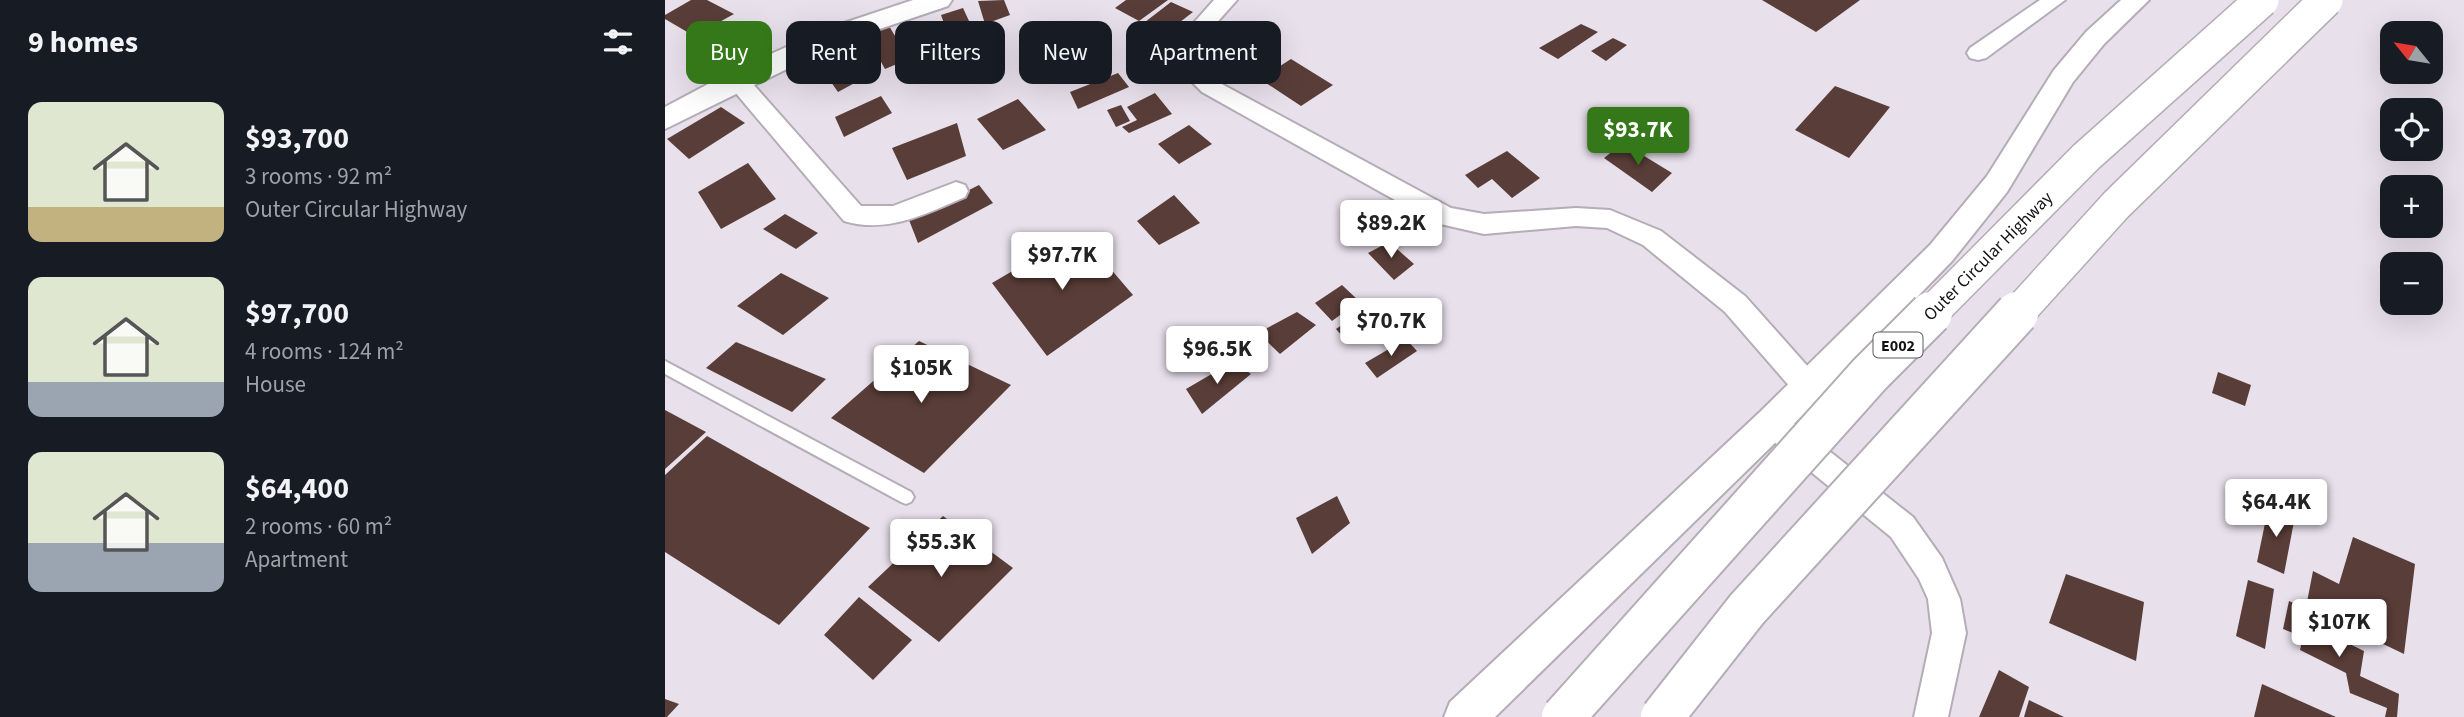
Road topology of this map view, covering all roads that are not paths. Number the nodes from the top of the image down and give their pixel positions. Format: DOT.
graph roads {
  1 [pos="939,0"];
  2 [pos="1226,0"];
  3 [pos="2054,0"];
  4 [pos="2136,0"];
  5 [pos="2262,0"];
  6 [pos="2326,0"];
  7 [pos="1978,53"];
  8 [pos="772,64"];
  9 [pos="730,84"];
  10 [pos="740,84"];
  11 [pos="665,119"];
  12 [pos="956,191"];
  13 [pos="665,367"];
  14 [pos="1808,387"];
  15 [pos="1772,424"];
  16 [pos="906,497"];
  17 [pos="1465,717"];
  18 [pos="1563,717"];
  19 [pos="1662,717"];
  20 [pos="1931,717"];
  1 -- 8 [label="street"];
  2 -- 14 [label="street"];
  3 -- 7 [label="street"];
  4 -- 14 [label="street"];
  5 -- 18 [label="highway, Outer Circular Highway / E002, bridge"];
  6 -- 19 [label="highway, bridge"];
  9 -- 11 [label="street"];
  10 -- 12 [label="street"];
  13 -- 16 [label="lane"];
  14 -- 15 [label="street"];
  15 -- 17 [label="street"];
  15 -- 20 [label="street"];
}
